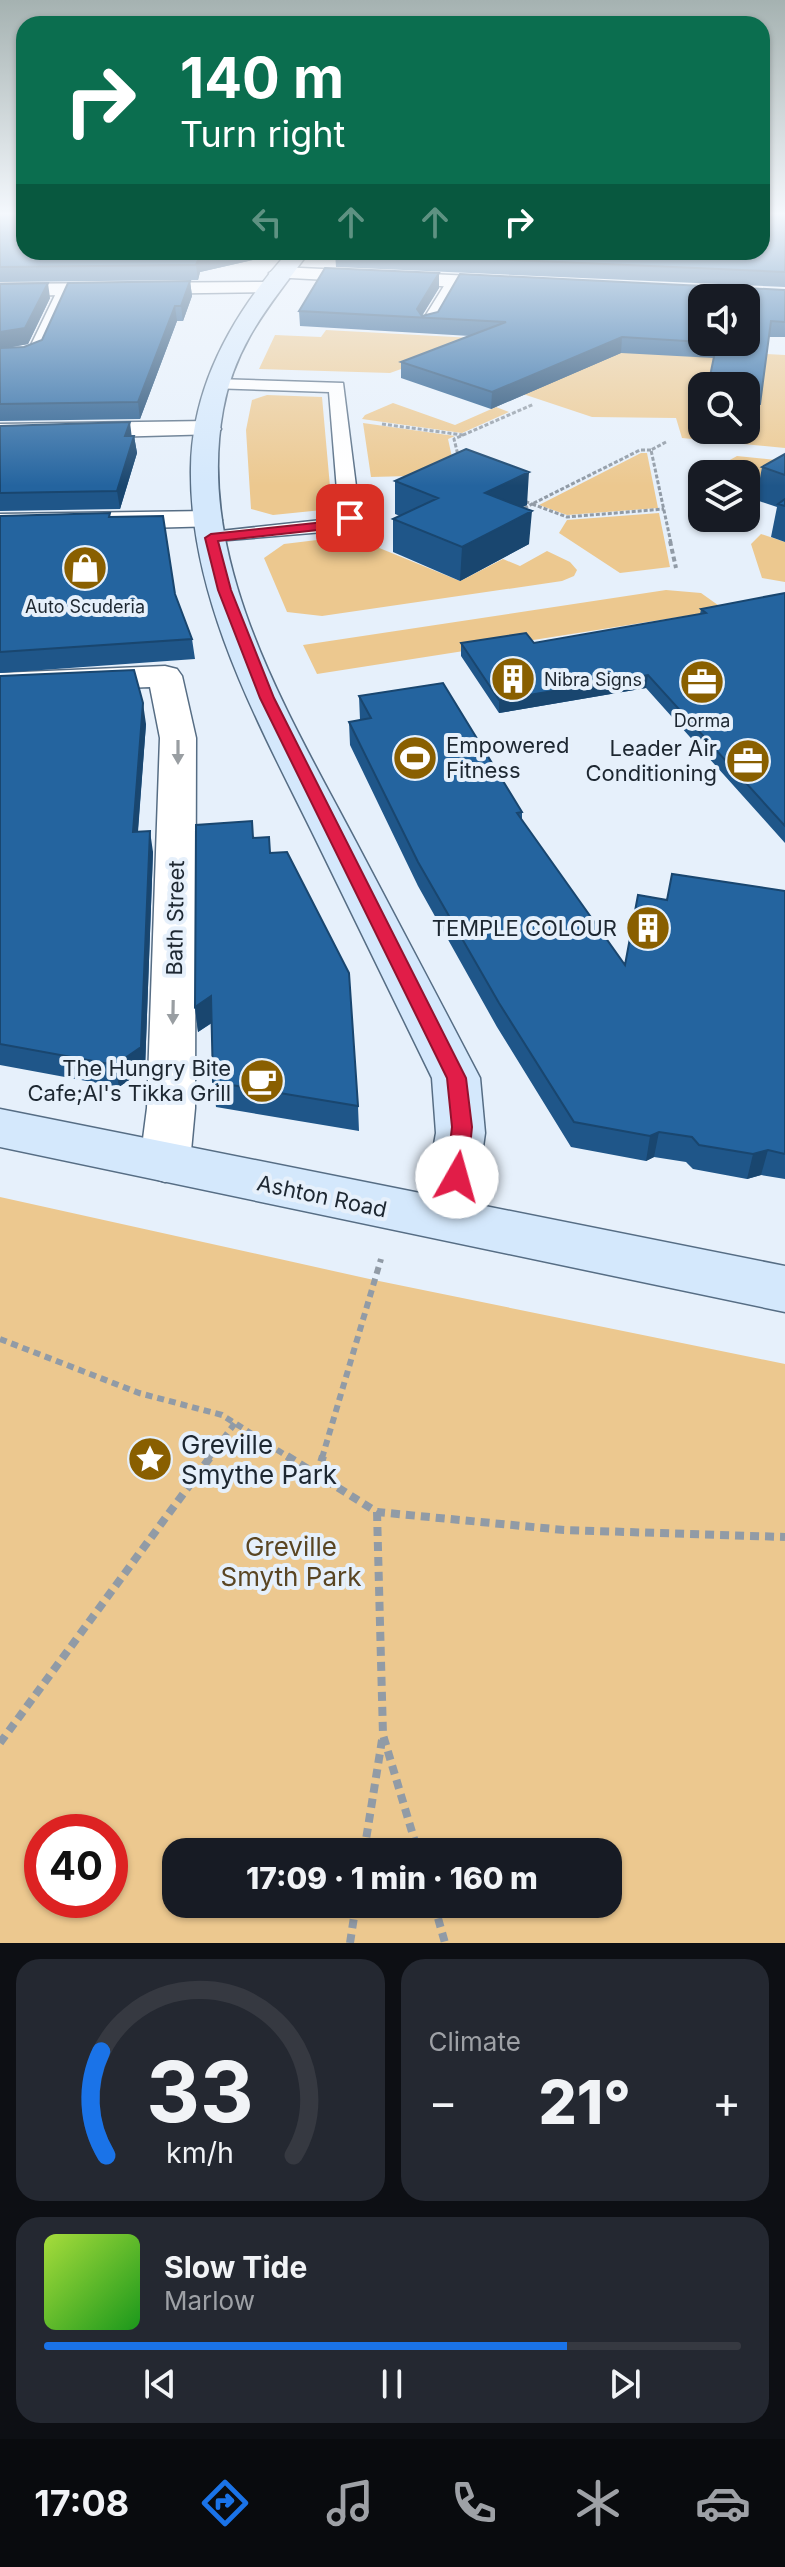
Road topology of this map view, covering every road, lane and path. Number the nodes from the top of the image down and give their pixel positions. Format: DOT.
graph roads {
  1 [pos="57,305"];
  2 [pos="258,305"];
  3 [pos="440,305"];
  4 [pos="427,326"];
  5 [pos="0,356"];
  6 [pos="216,384"];
  7 [pos="534,404"];
  8 [pos="373,422"];
  9 [pos="208,429"];
  10 [pos="0,432"];
  11 [pos="464,435"];
  12 [pos="666,442"];
  13 [pos="651,450"];
  14 [pos="460,465"];
  15 [pos="518,499"];
  16 [pos="532,504"];
  17 [pos="664,509"];
  18 [pos="518,512"];
  19 [pos="0,523"];
  20 [pos="210,529"];
  21 [pos="676,568"];
  22 [pos="0,683"];
  23 [pos="0,1128"];
  24 [pos="165,1162"];
  25 [pos="444,1221"];
  26 [pos="374,1280"];
  27 [pos="785,1289"];
  28 [pos="0,1339"];
  29 [pos="235,1423"];
  30 [pos="317,1476"];
  31 [pos="377,1512"];
  32 [pos="785,1537"];
  33 [pos="383,1735"];
  34 [pos="0,1743"];
  35 [pos="366,1838"];
  36 [pos="414,1838"];
  37 [pos="354,1918"];
  38 [pos="438,1918"];
  39 [pos="350,1943"];
  40 [pos="445,1943"];
  1 -- 5 [label="lane"];
  2 -- 6 [label="street"];
  3 -- 4 [label="lane"];
  6 -- 9 [label="street"];
  6 -- 20 [label="lane"];
  7 -- 11 [label="path"];
  8 -- 11 [label="path"];
  9 -- 10 [label="street"];
  9 -- 20 [label="street"];
  11 -- 14 [label="path"];
  12 -- 13 [label="path"];
  13 -- 16 [label="path"];
  13 -- 17 [label="path"];
  15 -- 16 [label="path"];
  16 -- 17 [label="path"];
  16 -- 18 [label="path"];
  17 -- 21 [label="path"];
  19 -- 20 [label="street"];
  20 -- 25 [label="street"];
  22 -- 24 [label="street, Bath Street, one-way"];
  23 -- 24 [label="street, Ashton Road"];
  24 -- 25 [label="street, Ashton Road"];
  25 -- 27 [label="street, Ashton Road"];
  26 -- 30 [label="path"];
  28 -- 29 [label="path"];
  29 -- 30 [label="path"];
  29 -- 34 [label="path"];
  30 -- 31 [label="path"];
  31 -- 32 [label="path"];
  31 -- 33 [label="path"];
  33 -- 35 [label="path"];
  33 -- 36 [label="path"];
  37 -- 39 [label="path"];
  38 -- 40 [label="path"];
}
